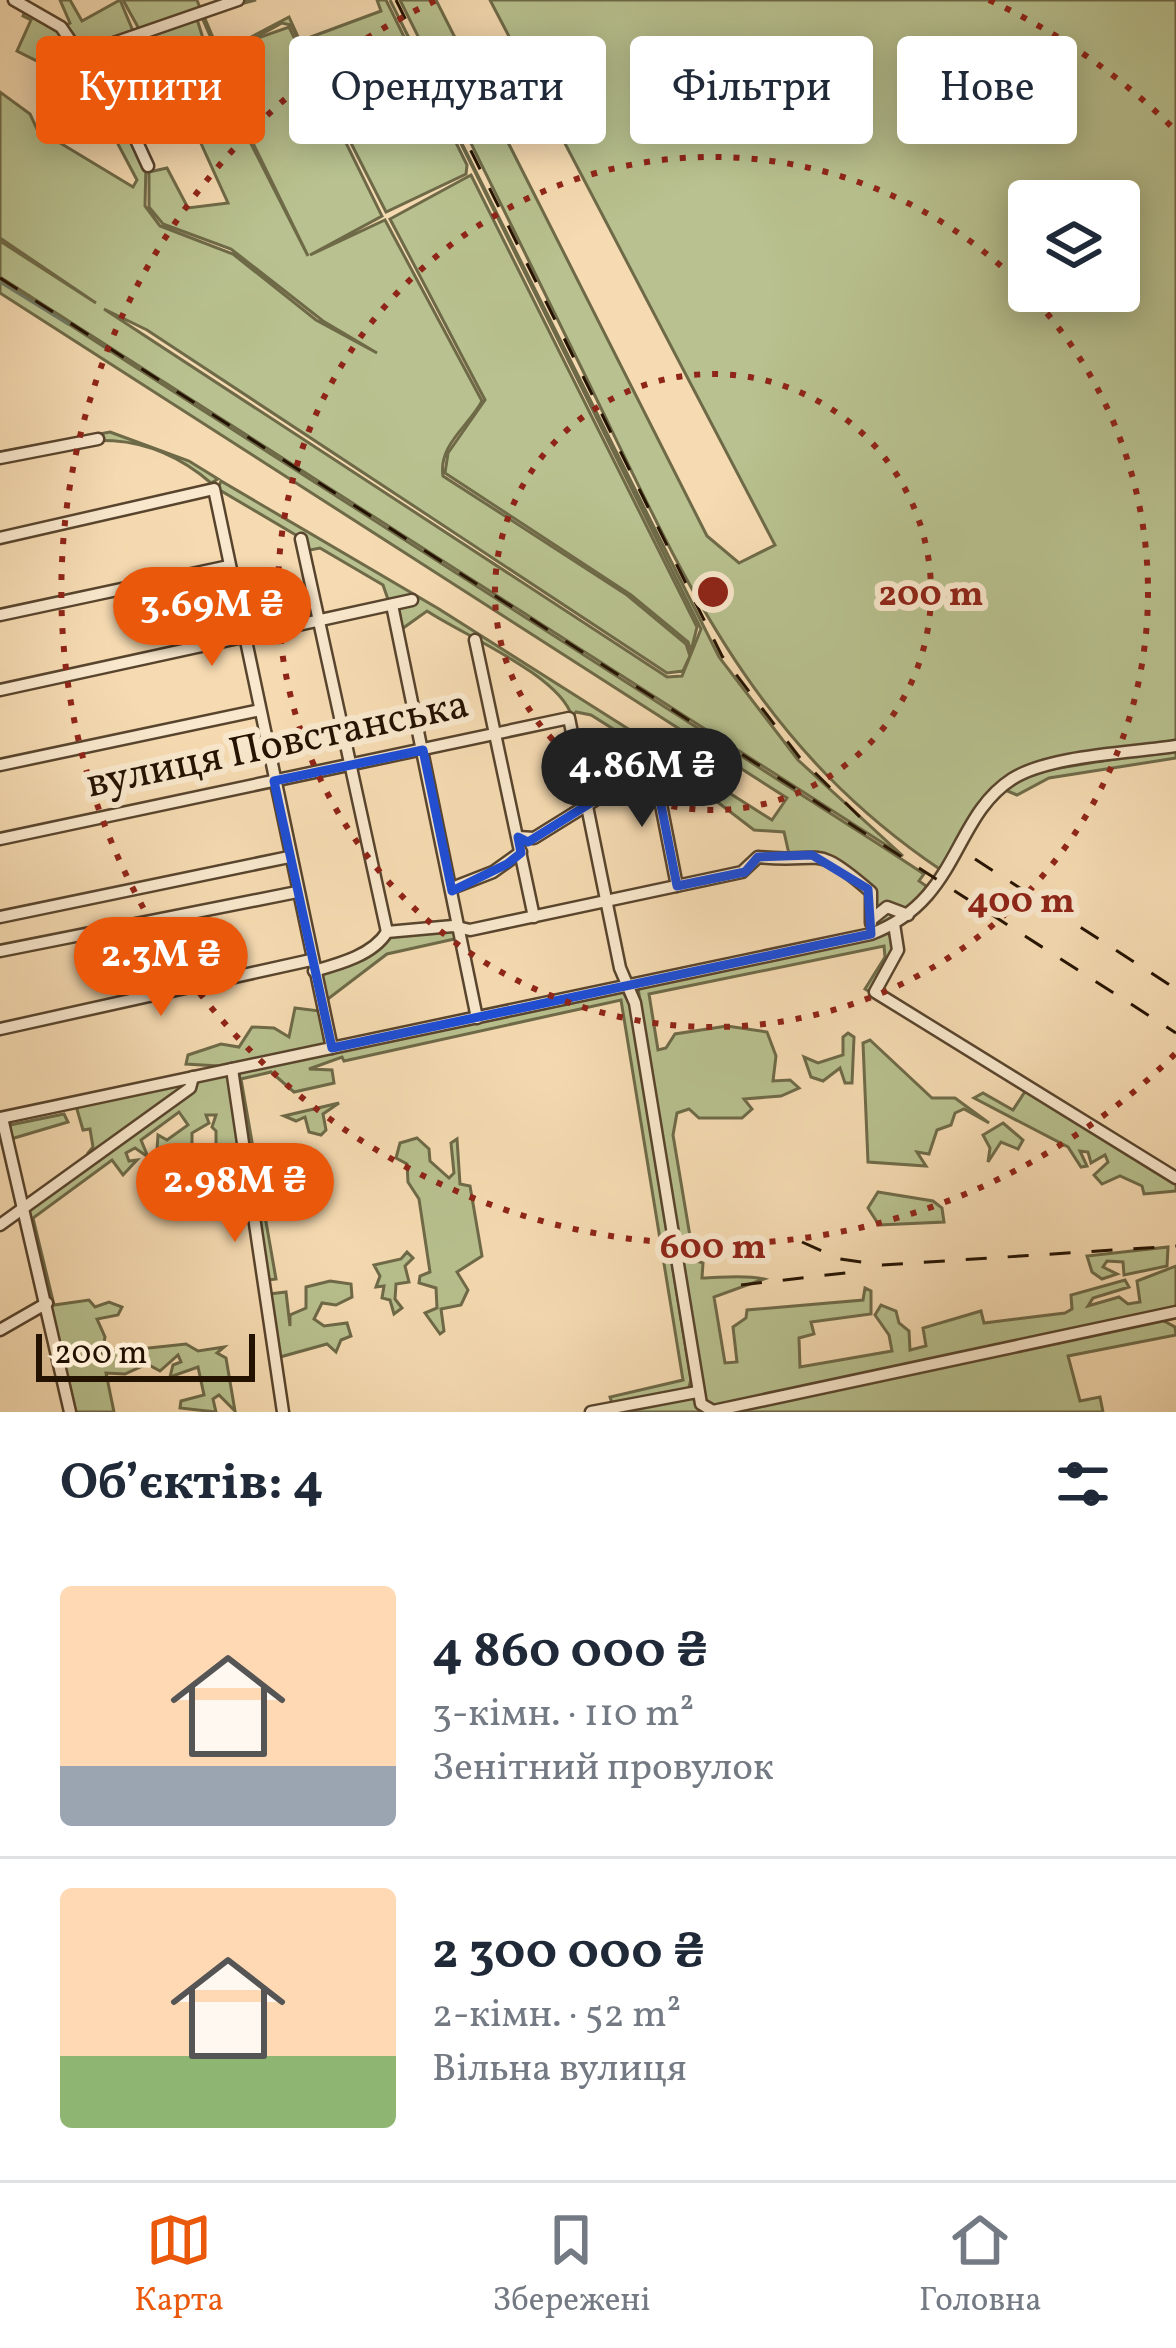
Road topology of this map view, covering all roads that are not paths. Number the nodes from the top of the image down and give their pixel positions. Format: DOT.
graph roads {
  1 [pos="14,0"];
  2 [pos="238,0"];
  3 [pos="65,36"];
  4 [pos="134,36"];
  5 [pos="138,144"];
  6 [pos="148,166"];
  7 [pos="98,439"];
  8 [pos="0,458"];
  9 [pos="0,538"];
  10 [pos="301,539"];
  11 [pos="229,566"];
  12 [pos="412,600"];
  13 [pos="392,605"];
  14 [pos="0,615"];
  15 [pos="319,622"];
  16 [pos="244,638"];
  17 [pos="476,640"];
  18 [pos="0,690"];
  19 [pos="260,710"];
  20 [pos="497,734"];
  21 [pos="1176,746"];
  22 [pos="423,750"];
  23 [pos="0,765"];
  24 [pos="350,765"];
  25 [pos="274,781"];
  26 [pos="586,802"];
  27 [pos="518,837"];
  28 [pos="0,839"];
  29 [pos="521,852"];
  30 [pos="289,857"];
  31 [pos="676,886"];
  32 [pos="452,888"];
  33 [pos="297,892"];
  34 [pos="608,901"];
  35 [pos="908,915"];
  36 [pos="0,917"];
  37 [pos="534,917"];
  38 [pos="894,924"];
  39 [pos="871,928"];
  40 [pos="460,930"];
  41 [pos="387,932"];
  42 [pos="0,951"];
  43 [pos="312,966"];
  44 [pos="629,985"];
  45 [pos="477,1018"];
  46 [pos="0,1029"];
  47 [pos="332,1048"];
  48 [pos="232,1069"];
  49 [pos="193,1077"];
  50 [pos="1,1118"];
  51 [pos="1176,1178"];
  52 [pos="23,1210"];
  53 [pos="0,1225"];
  54 [pos="46,1303"];
  55 [pos="1176,1312"];
  56 [pos="0,1330"];
  57 [pos="697,1392"];
  58 [pos="70,1412"];
  59 [pos="283,1412"];
  60 [pos="591,1412"];
  1 -- 3 [label="street"];
  2 -- 4 [label="street"];
  5 -- 6 [label="street"];
  7 -- 8 [label="street"];
  9 -- 11 [label="street"];
  10 -- 15 [label="street"];
  11 -- 14 [label="street"];
  11 -- 16 [label="street"];
  12 -- 13 [label="street"];
  13 -- 15 [label="street"];
  13 -- 22 [label="street"];
  15 -- 16 [label="street"];
  15 -- 24 [label="street"];
  16 -- 18 [label="street"];
  16 -- 19 [label="street"];
  17 -- 20 [label="street"];
  19 -- 23 [label="street"];
  19 -- 25 [label="street"];
  20 -- 22 [label="street, вулиця Повстанська"];
  20 -- 26 [label="street, вулиця Повстанська"];
  20 -- 27 [label="street"];
  21 -- 35 [label="street"];
  22 -- 24 [label="street, вулиця Повстанська"];
  22 -- 32 [label="street"];
  24 -- 25 [label="street, вулиця Повстанська"];
  24 -- 41 [label="street"];
  25 -- 28 [label="street, вулиця Повстанська"];
  25 -- 30 [label="street"];
  26 -- 27 [label="street"];
  26 -- 31 [label="street"];
  26 -- 34 [label="street"];
  27 -- 29 [label="street"];
  29 -- 32 [label="street"];
  29 -- 37 [label="street"];
  30 -- 33 [label="street"];
  30 -- 36 [label="street"];
  31 -- 34 [label="street"];
  31 -- 39 [label="street"];
  32 -- 40 [label="street"];
  33 -- 42 [label="street"];
  33 -- 43 [label="street"];
  34 -- 37 [label="street"];
  34 -- 44 [label="street"];
  35 -- 38 [label="street"];
  35 -- 39 [label="street"];
  37 -- 40 [label="street"];
  38 -- 39 [label="street"];
  38 -- 51 [label="street"];
  39 -- 44 [label="street"];
  40 -- 41 [label="street"];
  40 -- 45 [label="street"];
  41 -- 43 [label="street"];
  43 -- 46 [label="street"];
  43 -- 47 [label="street"];
  44 -- 45 [label="street"];
  44 -- 57 [label="street"];
  45 -- 47 [label="street"];
  47 -- 48 [label="street"];
  48 -- 49 [label="street"];
  48 -- 59 [label="street"];
  49 -- 50 [label="street"];
  49 -- 52 [label="street"];
  50 -- 52 [label="street"];
  52 -- 53 [label="street"];
  52 -- 54 [label="street"];
  54 -- 56 [label="street"];
  54 -- 58 [label="street"];
  55 -- 57 [label="street"];
  57 -- 60 [label="street"];
}
